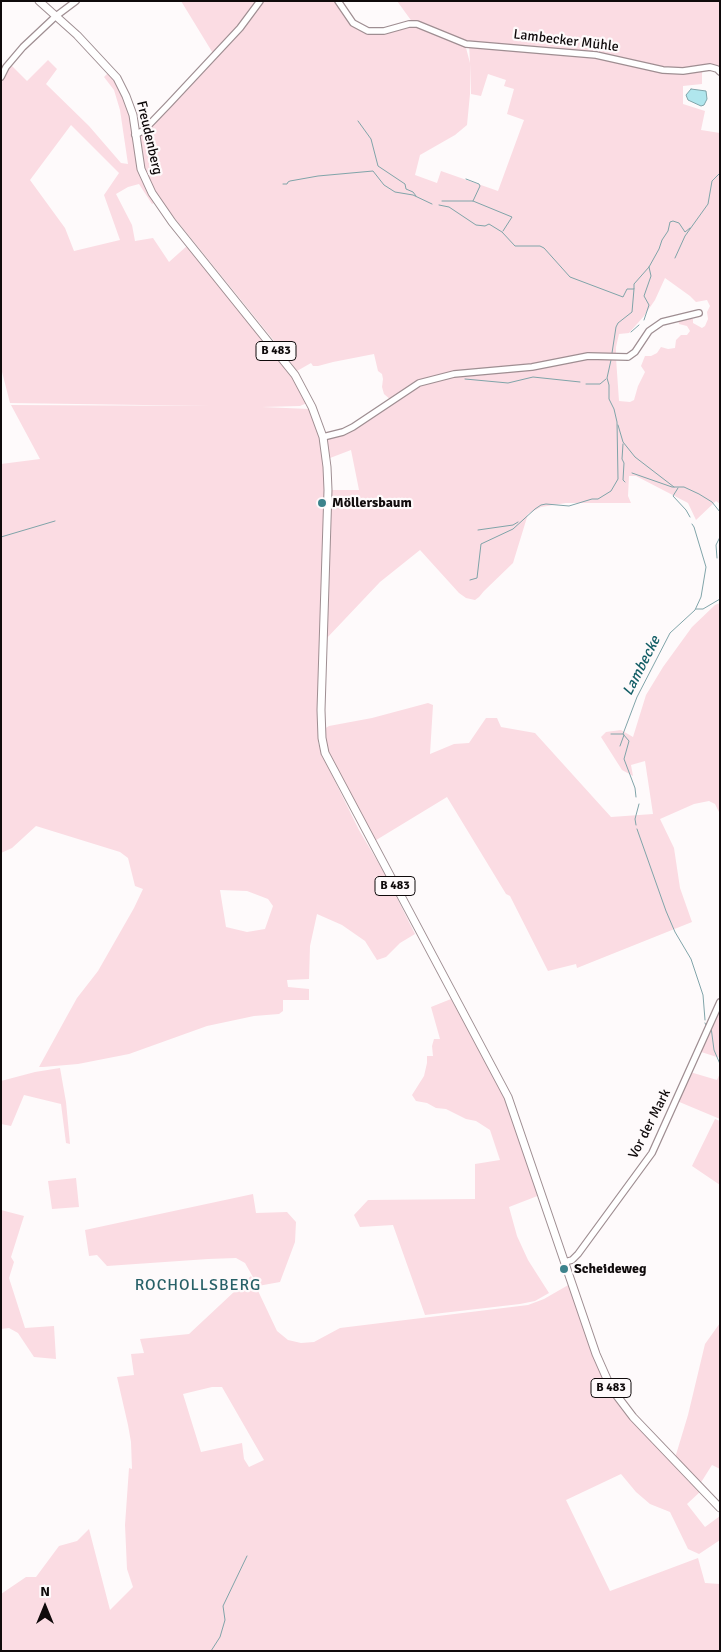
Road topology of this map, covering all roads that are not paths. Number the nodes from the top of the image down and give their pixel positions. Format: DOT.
graph roads {
  1 [pos="39,1"];
  2 [pos="76,1"];
  3 [pos="260,1"];
  4 [pos="338,1"];
  5 [pos="56,16"];
  6 [pos="720,72"];
  7 [pos="1,76"];
  8 [pos="135,135"];
  9 [pos="699,313"];
  10 [pos="324,437"];
  11 [pos="720,1002"];
  12 [pos="566,1262"];
  13 [pos="720,1508"];
  1 -- 5 [label="main road, Freudenberg / B 483"];
  2 -- 5 [label="street"];
  3 -- 8 [label="street"];
  4 -- 6 [label="street, Lambecker Mühle"];
  5 -- 7 [label="street"];
  5 -- 8 [label="main road, Freudenberg / B 483"];
  8 -- 10 [label="main road, Freudenberg / B 483"];
  9 -- 10 [label="street"];
  10 -- 12 [label="main road, B 483"];
  11 -- 12 [label="street, Vor der Mark"];
  12 -- 13 [label="main road, B 483"];
}
